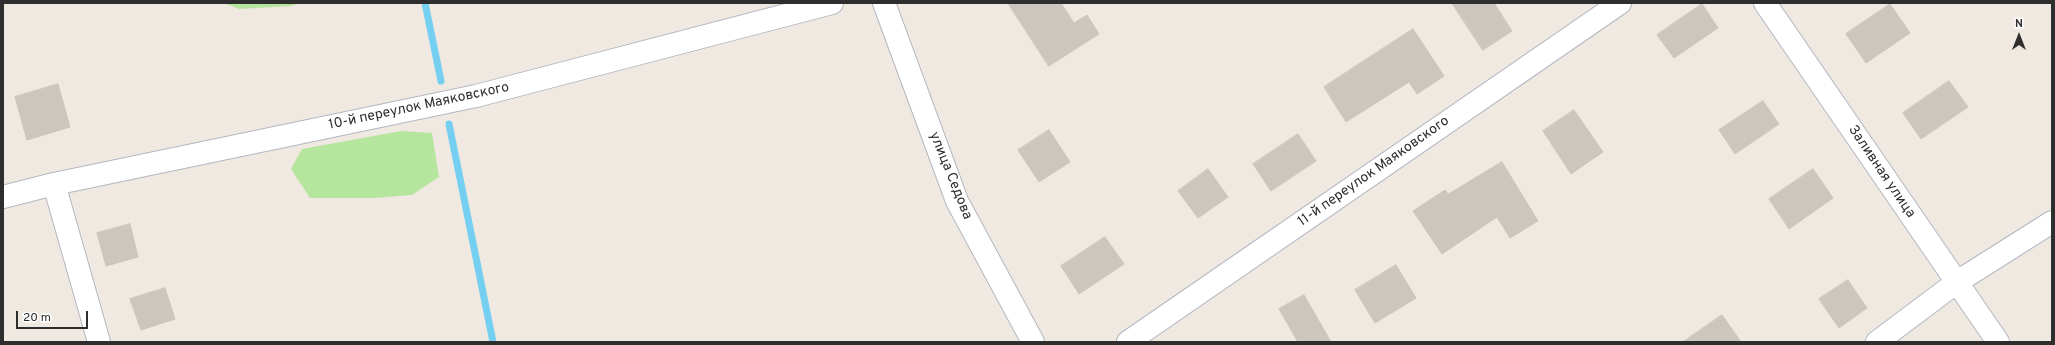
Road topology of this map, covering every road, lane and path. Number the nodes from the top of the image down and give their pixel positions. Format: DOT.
graph roads {
  1 [pos="832,3"];
  2 [pos="884,3"];
  3 [pos="1620,3"];
  4 [pos="1765,3"];
  5 [pos="54,184"];
  6 [pos="3,196"];
  7 [pos="2052,222"];
  8 [pos="1957,282"];
  9 [pos="99,342"];
  10 [pos="1033,342"];
  11 [pos="1128,342"];
  12 [pos="1877,342"];
  13 [pos="1998,342"];
  1 -- 5 [label="street, 10-й переулок Маяковского"];
  2 -- 10 [label="street, улица Седова"];
  3 -- 11 [label="street, 11-й переулок Маяковского"];
  4 -- 8 [label="street, Заливная улица"];
  5 -- 6 [label="street, 10-й переулок Маяковского"];
  5 -- 9 [label="street"];
  7 -- 8 [label="street"];
  8 -- 12 [label="street"];
  8 -- 13 [label="street, Заливная улица"];
}
